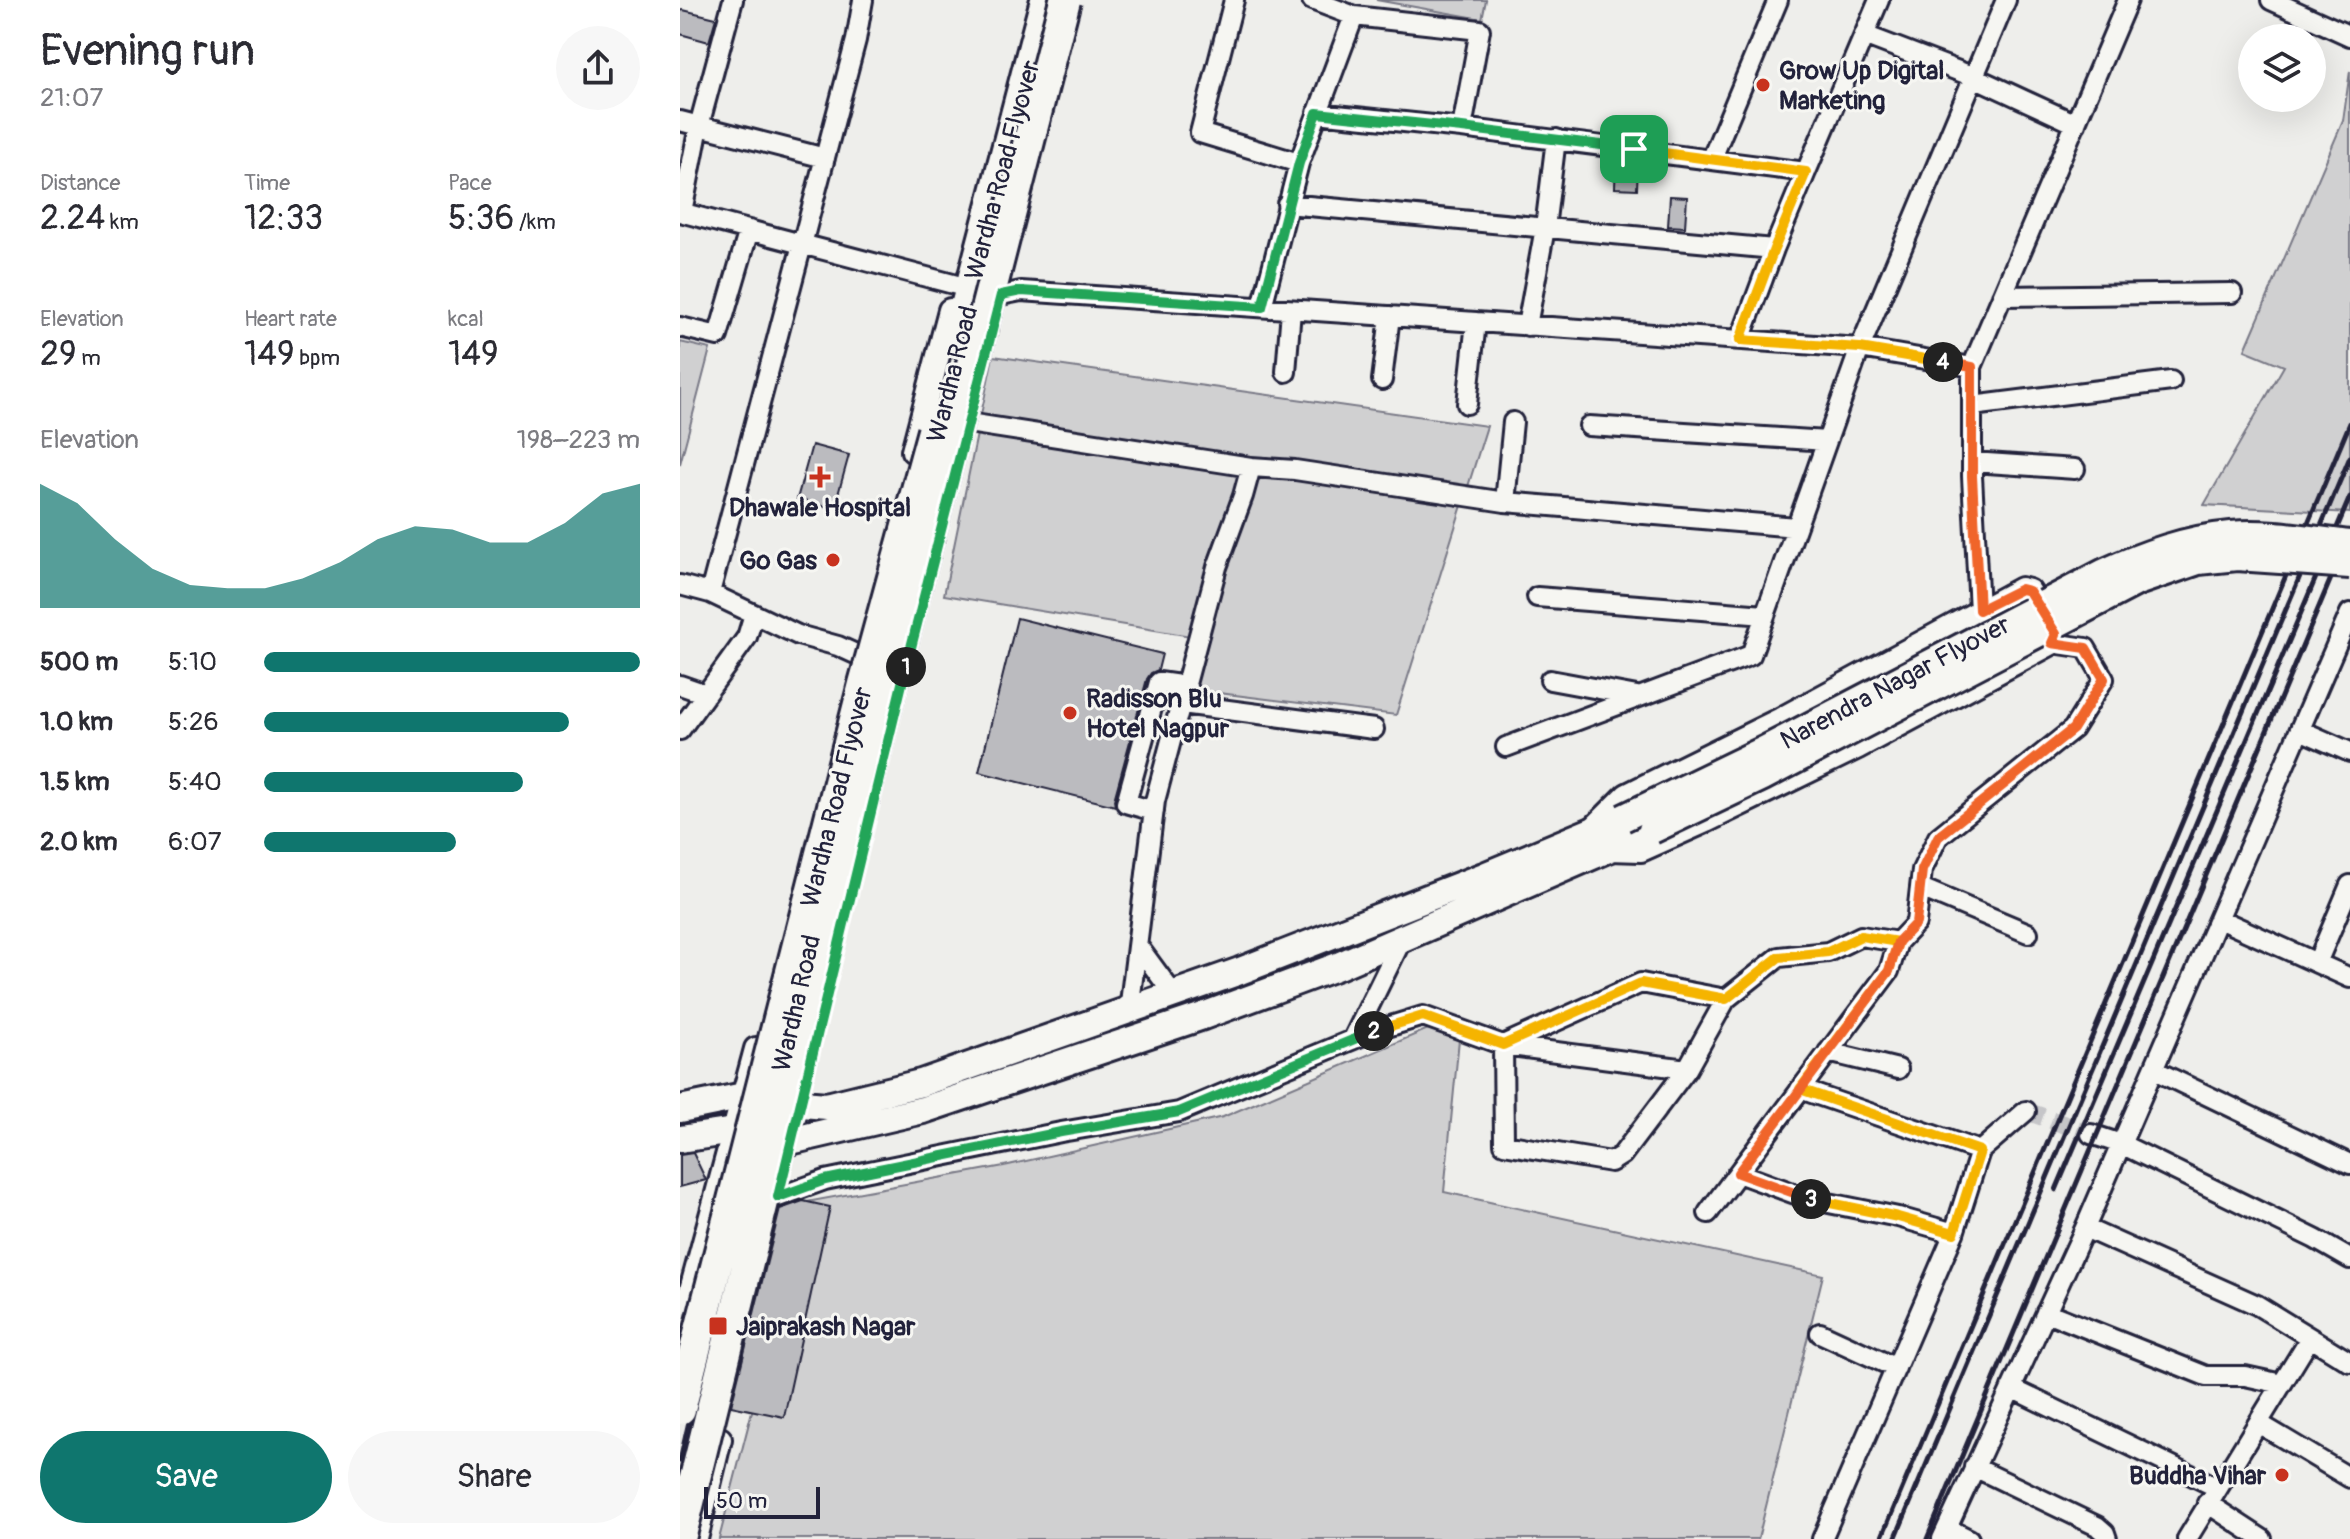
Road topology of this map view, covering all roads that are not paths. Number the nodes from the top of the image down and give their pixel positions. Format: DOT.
graph roads {
  1 [pos="733,0"];
  2 [pos="863,0"];
  3 [pos="1034,0"];
  4 [pos="1046,0"];
  5 [pos="1065,0"];
  6 [pos="1077,0"];
  7 [pos="1234,0"];
  8 [pos="1312,0"];
  9 [pos="1778,0"];
  10 [pos="1879,0"];
  11 [pos="2006,0"];
  12 [pos="2128,0"];
  13 [pos="2271,0"];
  14 [pos="1354,16"];
  15 [pos="1864,35"];
  16 [pos="2350,36"];
  17 [pos="1974,77"];
  18 [pos="1317,113"];
  19 [pos="680,121"];
  20 [pos="2076,124"];
  21 [pos="699,126"];
  22 [pos="1462,128"];
  23 [pos="1556,139"];
  24 [pos="825,158"];
  25 [pos="1712,158"];
  26 [pos="1299,163"];
  27 [pos="1806,172"];
  28 [pos="1287,204"];
  29 [pos="681,212"];
  30 [pos="1545,228"];
  31 [pos="749,230"];
  32 [pos="801,243"];
  33 [pos="1774,249"];
  34 [pos="957,285"];
  35 [pos="2232,293"];
  36 [pos="1001,295"];
  37 [pos="2002,296"];
  38 [pos="1262,307"];
  39 [pos="1291,310"];
  40 [pos="1390,316"];
  41 [pos="1476,322"];
  42 [pos="1527,326"];
  43 [pos="680,327"];
  44 [pos="1740,340"];
  45 [pos="1860,348"];
  46 [pos="1972,367"];
  47 [pos="1286,372"];
  48 [pos="1382,380"];
  49 [pos="2171,381"];
  50 [pos="1467,404"];
  51 [pos="1972,406"];
  52 [pos="1513,422"];
  53 [pos="968,423"];
  54 [pos="1589,426"];
  55 [pos="1827,441"];
  56 [pos="1972,462"];
  57 [pos="1251,467"];
  58 [pos="2075,469"];
  59 [pos="1505,502"];
  60 [pos="1796,527"];
  61 [pos="2350,544"];
  62 [pos="2350,565"];
  63 [pos="680,585"];
  64 [pos="710,593"];
  65 [pos="1537,597"];
  66 [pos="1979,610"];
  67 [pos="2350,613"];
  68 [pos="754,614"];
  69 [pos="1765,615"];
  70 [pos="2052,643"];
  71 [pos="860,656"];
  72 [pos="1550,680"];
  73 [pos="680,685"];
  74 [pos="706,694"];
  75 [pos="1185,695"];
  76 [pos="1639,697"];
  77 [pos="1374,729"];
  78 [pos="680,730"];
  79 [pos="2300,730"];
  80 [pos="1506,747"];
  81 [pos="2350,752"];
  82 [pos="1154,811"];
  83 [pos="1598,842"];
  84 [pos="2350,885"];
  85 [pos="1921,888"];
  86 [pos="2219,919"];
  87 [pos="2028,933"];
  88 [pos="1402,939"];
  89 [pos="1898,942"];
  90 [pos="1138,946"];
  91 [pos="2317,963"];
  92 [pos="2350,978"];
  93 [pos="1174,995"];
  94 [pos="1726,999"];
  95 [pos="1129,1011"];
  96 [pos="1353,1039"];
  97 [pos="1503,1045"];
  98 [pos="1828,1052"];
  99 [pos="1687,1069"];
  100 [pos="1898,1069"];
  101 [pos="2154,1070"];
  102 [pos="1800,1089"];
  103 [pos="744,1096"];
  104 [pos="801,1104"];
  105 [pos="680,1109"];
  106 [pos="2026,1111"];
  107 [pos="734,1131"];
  108 [pos="2091,1134"];
  109 [pos="680,1139"];
  110 [pos="790,1141"];
  111 [pos="2121,1144"];
  112 [pos="1980,1151"];
  113 [pos="2350,1164"];
  114 [pos="1738,1173"];
  115 [pos="778,1197"];
  116 [pos="1708,1213"];
  117 [pos="2085,1228"];
  118 [pos="1954,1233"];
  119 [pos="2350,1259"];
  120 [pos="2046,1312"];
  121 [pos="680,1331"];
  122 [pos="1820,1333"];
  123 [pos="2310,1338"];
  124 [pos="2350,1362"];
  125 [pos="1896,1368"];
  126 [pos="2282,1384"];
  127 [pos="2011,1388"];
  128 [pos="680,1409"];
  129 [pos="2258,1423"];
  130 [pos="1974,1467"];
  131 [pos="2350,1478"];
  132 [pos="2213,1496"];
  133 [pos="1945,1533"];
  134 [pos="680,1539"];
  135 [pos="696,1539"];
  136 [pos="1822,1539"];
  137 [pos="1969,1539"];
  138 [pos="2107,1539"];
  139 [pos="2187,1539"];
  140 [pos="2262,1539"];
  1 -- 21 [label="street"];
  2 -- 24 [label="street"];
  3 -- 34 [label="street, Wardha Road"];
  4 -- 128 [label="highway, Wardha Road Flyover, bridge"];
  5 -- 134 [label="highway, Wardha Road Flyover, bridge"];
  6 -- 36 [label="street, Wardha Road"];
  7 -- 26 [label="street"];
  8 -- 14 [label="street"];
  9 -- 25 [label="street"];
  10 -- 15 [label="street"];
  11 -- 17 [label="street"];
  12 -- 20 [label="street"];
  13 -- 16 [label="street"];
  14 -- 18 [label="street"];
  14 -- 22 [label="street"];
  15 -- 17 [label="street"];
  15 -- 27 [label="street"];
  17 -- 20 [label="street"];
  17 -- 45 [label="street"];
  18 -- 22 [label="street"];
  18 -- 26 [label="street"];
  19 -- 21 [label="street"];
  20 -- 37 [label="street"];
  21 -- 24 [label="street"];
  21 -- 29 [label="street"];
  22 -- 23 [label="street"];
  23 -- 25 [label="street"];
  23 -- 30 [label="street"];
  24 -- 32 [label="street"];
  25 -- 27 [label="street"];
  26 -- 28 [label="street"];
  27 -- 33 [label="street"];
  28 -- 30 [label="street"];
  28 -- 38 [label="street"];
  29 -- 31 [label="street"];
  30 -- 33 [label="street"];
  30 -- 42 [label="street"];
  31 -- 32 [label="street"];
  31 -- 43 [label="street"];
  32 -- 34 [label="street"];
  32 -- 64 [label="street"];
  33 -- 44 [label="street"];
  34 -- 71 [label="street, Wardha Road"];
  35 -- 37 [label="street"];
  36 -- 38 [label="street"];
  36 -- 53 [label="street, Wardha Road"];
  37 -- 46 [label="street"];
  38 -- 39 [label="street"];
  39 -- 40 [label="street"];
  39 -- 47 [label="street"];
  40 -- 41 [label="street"];
  40 -- 48 [label="street"];
  41 -- 42 [label="street"];
  41 -- 50 [label="street"];
  42 -- 44 [label="street"];
  44 -- 45 [label="street"];
  45 -- 46 [label="street"];
  45 -- 55 [label="street"];
  46 -- 51 [label="street"];
  49 -- 51 [label="street"];
  51 -- 56 [label="street"];
  52 -- 59 [label="street"];
  53 -- 57 [label="street"];
  53 -- 104 [label="street, Wardha Road"];
  54 -- 55 [label="street"];
  55 -- 60 [label="street"];
  56 -- 58 [label="street"];
  56 -- 66 [label="street"];
  57 -- 59 [label="street"];
  57 -- 75 [label="street"];
  59 -- 60 [label="street"];
  60 -- 69 [label="street"];
  61 -- 83 [label="main road, Narendra Nagar Flyover, bridge"];
  62 -- 83 [label="main road, Narendra Nagar Flyover, bridge"];
  63 -- 64 [label="street"];
  64 -- 68 [label="street"];
  65 -- 69 [label="street"];
  66 -- 70 [label="street"];
  66 -- 83 [label="street"];
  67 -- 79 [label="street"];
  68 -- 71 [label="street"];
  68 -- 74 [label="street"];
  69 -- 76 [label="street"];
  70 -- 83 [label="street"];
  70 -- 85 [label="street"];
  71 -- 103 [label="street, Wardha Road"];
  72 -- 76 [label="street"];
  73 -- 74 [label="street"];
  74 -- 78 [label="street"];
  75 -- 77 [label="street"];
  75 -- 82 [label="street"];
  75 -- 82 [label="street"];
  76 -- 80 [label="street"];
  79 -- 81 [label="street"];
  79 -- 86 [label="street"];
  82 -- 90 [label="street"];
  83 -- 88 [label="main road"];
  83 -- 93 [label="main road"];
  84 -- 91 [label="street"];
  85 -- 87 [label="street"];
  85 -- 89 [label="street"];
  86 -- 91 [label="street"];
  86 -- 101 [label="street"];
  88 -- 96 [label="street"];
  88 -- 110 [label="main road"];
  89 -- 94 [label="street"];
  89 -- 98 [label="street"];
  90 -- 93 [label="street"];
  90 -- 95 [label="street"];
  91 -- 92 [label="street"];
  93 -- 95 [label="main road"];
  94 -- 97 [label="street"];
  94 -- 99 [label="street"];
  95 -- 104 [label="main road"];
  96 -- 97 [label="street"];
  96 -- 115 [label="street"];
  97 -- 99 [label="street"];
  97 -- 99 [label="street"];
  98 -- 100 [label="street"];
  98 -- 102 [label="street"];
  101 -- 111 [label="street"];
  101 -- 113 [label="street"];
  102 -- 112 [label="street"];
  102 -- 114 [label="street"];
  103 -- 104 [label="main road"];
  103 -- 105 [label="main road"];
  103 -- 107 [label="street, Wardha Road"];
  104 -- 110 [label="street, Wardha Road"];
  106 -- 112 [label="street"];
  107 -- 109 [label="main road"];
  107 -- 110 [label="main road"];
  107 -- 121 [label="street, Wardha Road"];
  108 -- 111 [label="street"];
  110 -- 115 [label="street, Wardha Road"];
  111 -- 117 [label="street"];
  111 -- 119 [label="street"];
  112 -- 118 [label="street"];
  114 -- 116 [label="street"];
  114 -- 118 [label="street"];
  115 -- 135 [label="street, Wardha Road"];
  117 -- 120 [label="street"];
  117 -- 123 [label="street"];
  118 -- 125 [label="street"];
  120 -- 126 [label="street"];
  120 -- 127 [label="street"];
  122 -- 125 [label="street"];
  123 -- 124 [label="street"];
  123 -- 126 [label="street"];
  125 -- 136 [label="street"];
  126 -- 129 [label="street"];
  127 -- 130 [label="street"];
  127 -- 132 [label="street"];
  129 -- 131 [label="street"];
  129 -- 132 [label="street"];
  130 -- 133 [label="street"];
  130 -- 138 [label="street"];
  132 -- 139 [label="street"];
  132 -- 140 [label="street"];
  133 -- 137 [label="street"];
}
